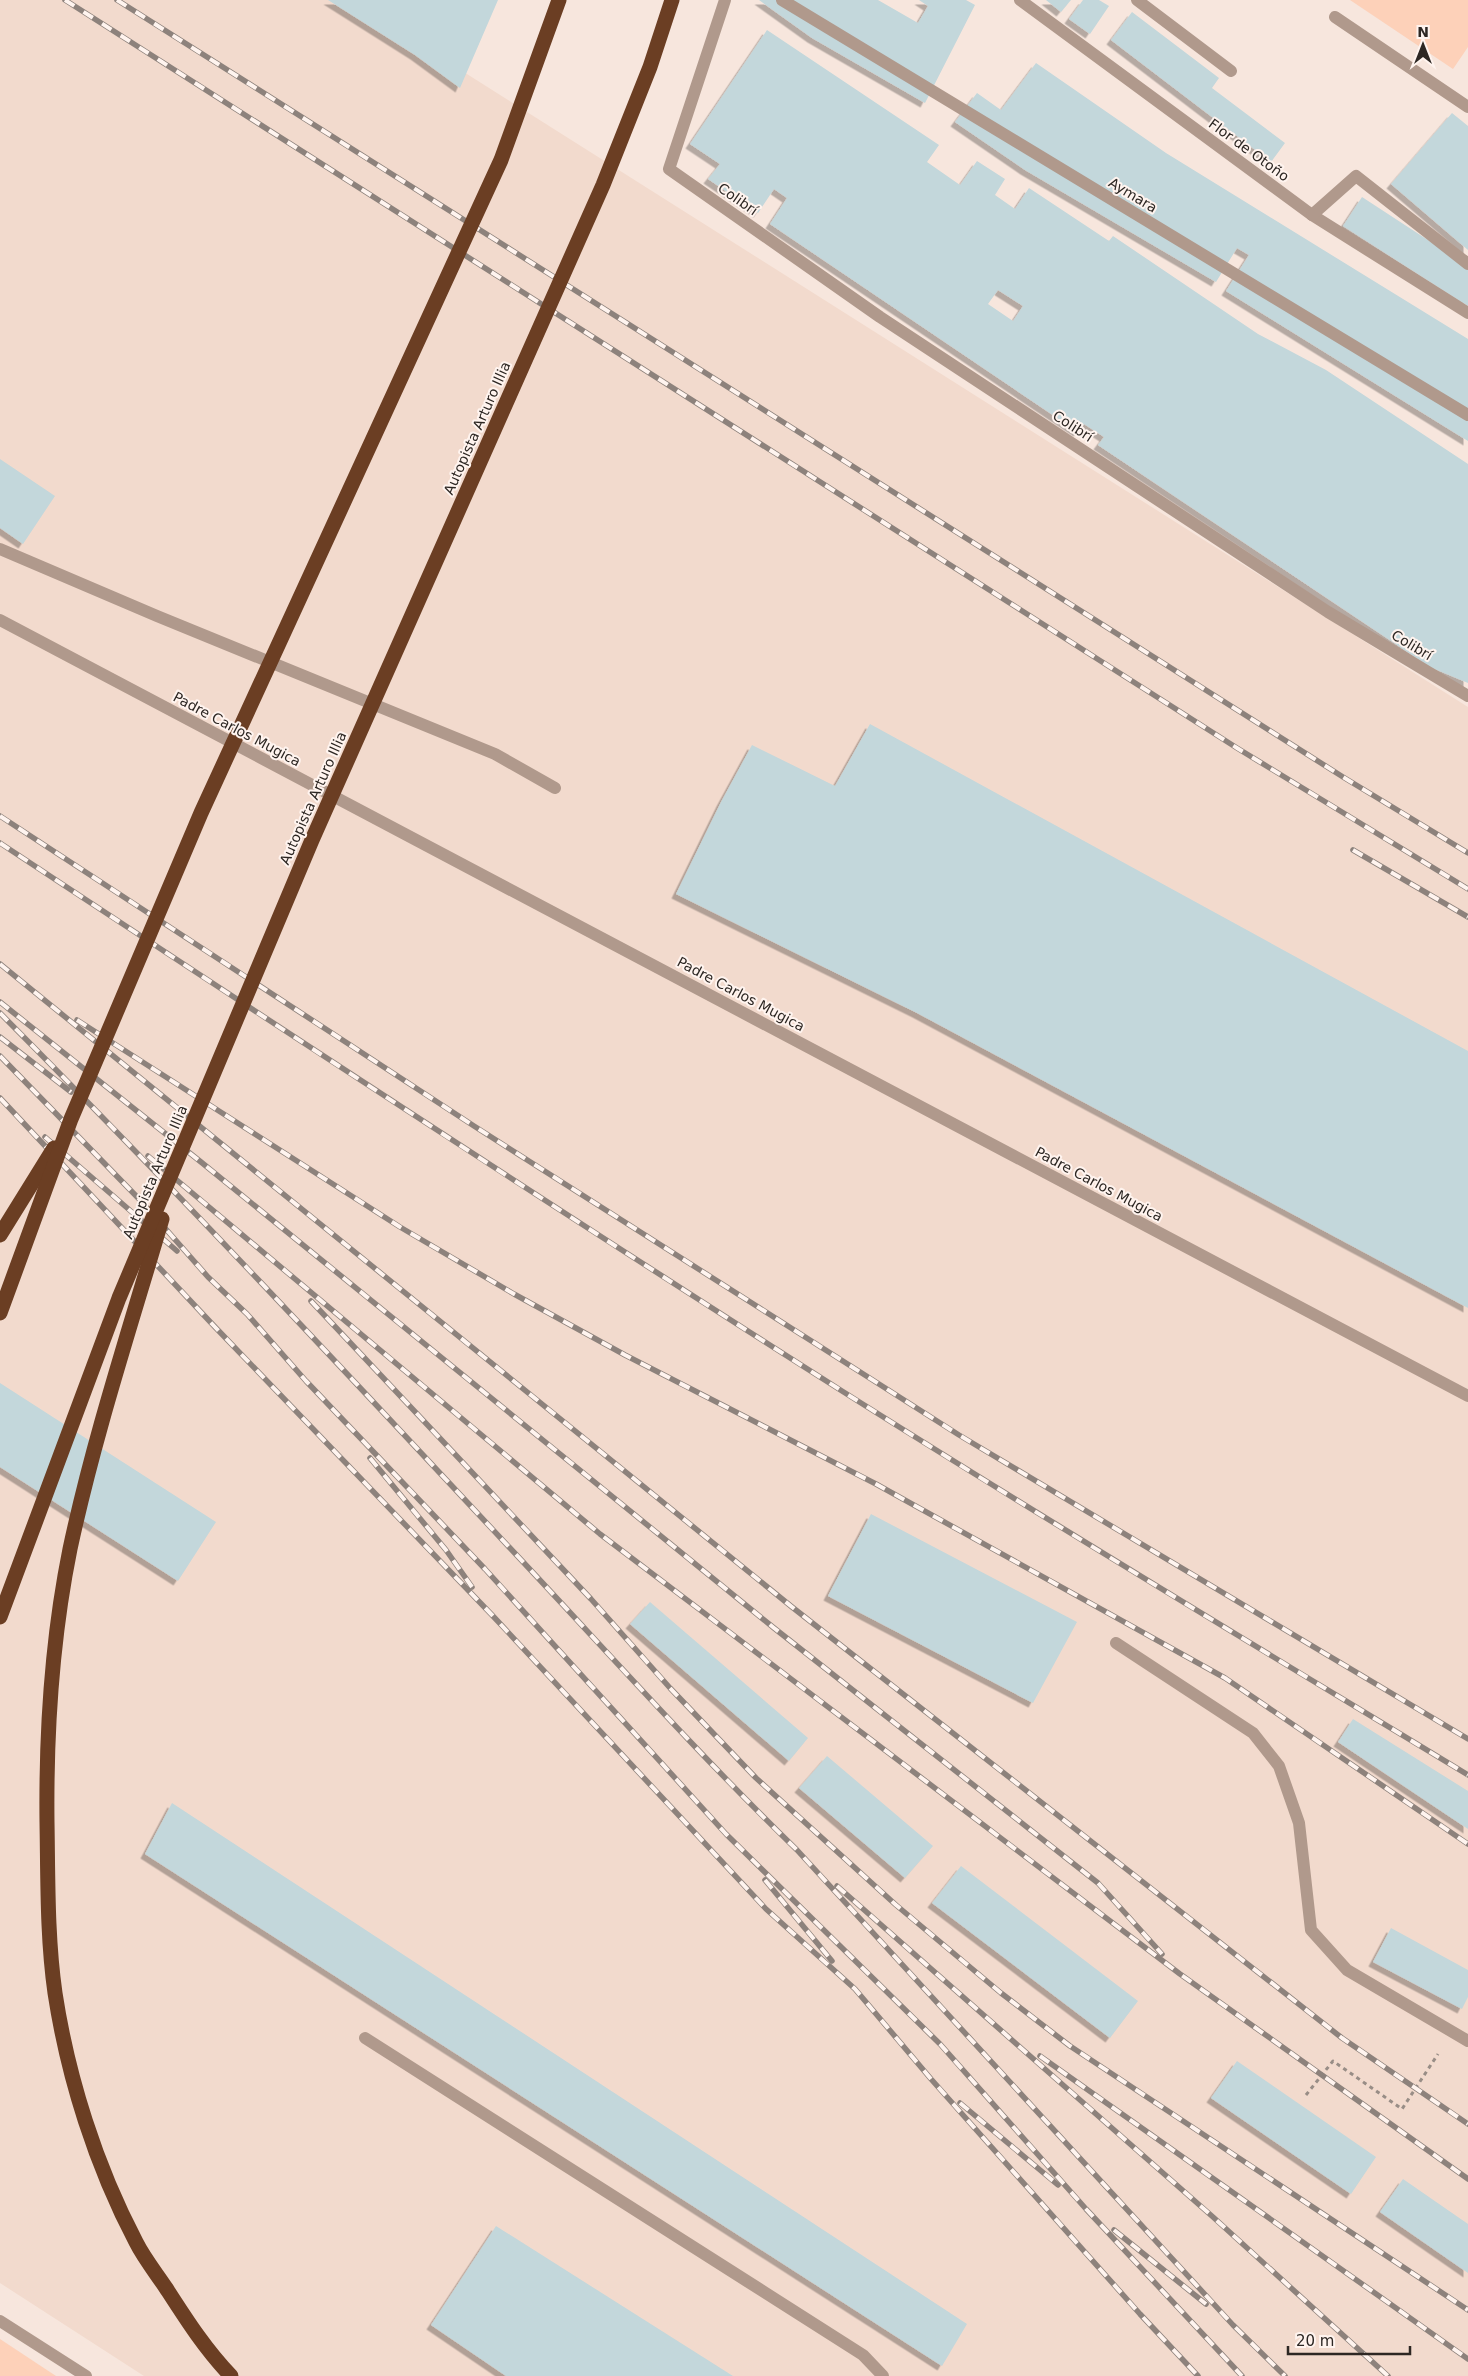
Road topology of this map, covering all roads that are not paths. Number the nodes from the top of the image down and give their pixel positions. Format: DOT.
graph roads {
  1 [pos="559,0"];
  2 [pos="672,0"];
  3 [pos="725,0"];
  4 [pos="782,0"];
  5 [pos="1020,0"];
  6 [pos="1137,0"];
  7 [pos="1335,16"];
  8 [pos="1231,71"];
  9 [pos="1468,107"];
  10 [pos="1312,215"];
  11 [pos="1468,264"];
  12 [pos="1468,313"];
  13 [pos="1468,415"];
  14 [pos="0,549"];
  15 [pos="0,620"];
  16 [pos="1468,696"];
  17 [pos="555,788"];
  18 [pos="71,1119"];
  19 [pos="179,1158"];
  20 [pos="0,1235"];
  21 [pos="0,1313"];
  22 [pos="1468,1396"];
  23 [pos="0,1617"];
  24 [pos="1116,1642"];
  25 [pos="365,2038"];
  26 [pos="1468,2041"];
  27 [pos="0,2321"];
  28 [pos="86,2376"];
  29 [pos="231,2376"];
  30 [pos="883,2376"];
  1 -- 18 [label="highway, bridge"];
  2 -- 19 [label="highway, Autopista Arturo Illia, bridge"];
  3 -- 16 [label="street, Colibrí"];
  4 -- 13 [label="street, Aymara"];
  5 -- 10 [label="street, Flor de Otoño"];
  6 -- 8 [label="street"];
  7 -- 9 [label="street"];
  10 -- 11 [label="street"];
  10 -- 12 [label="street, Flor de Otoño"];
  14 -- 17 [label="street"];
  15 -- 22 [label="street, Padre Carlos Mugica"];
  18 -- 20 [label="highway, bridge"];
  18 -- 21 [label="highway, bridge"];
  19 -- 23 [label="highway, Autopista Arturo Illia, bridge"];
  19 -- 29 [label="highway, bridge"];
  24 -- 26 [label="street"];
  25 -- 30 [label="street"];
  27 -- 28 [label="street"];
}
